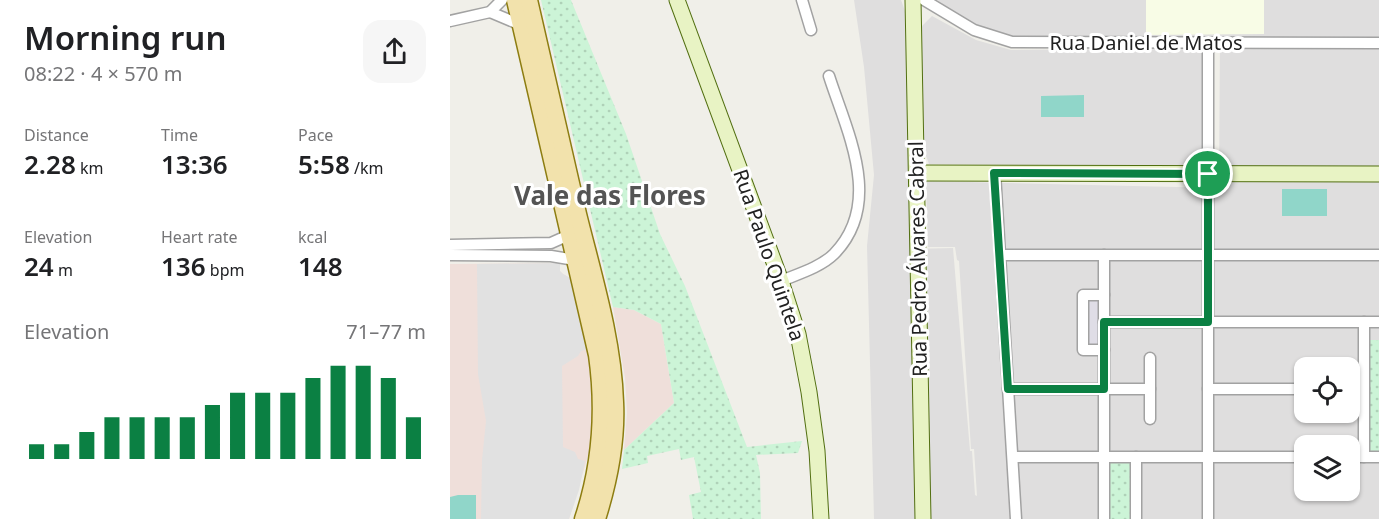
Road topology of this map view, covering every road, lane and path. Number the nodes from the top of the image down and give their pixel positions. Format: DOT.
graph roads {
  1 [pos="502,0"];
  2 [pos="515,0"];
  3 [pos="529,0"];
  4 [pos="677,0"];
  5 [pos="802,0"];
  6 [pos="913,0"];
  7 [pos="924,0"];
  8 [pos="490,12"];
  9 [pos="450,21"];
  10 [pos="521,25"];
  11 [pos="811,30"];
  12 [pos="1208,44"];
  13 [pos="1379,44"];
  14 [pos="829,76"];
  15 [pos="917,173"];
  16 [pos="994,173"];
  17 [pos="1208,174"];
  18 [pos="1379,174"];
  19 [pos="569,235"];
  20 [pos="450,245"];
  21 [pos="450,255"];
  22 [pos="1001,255"];
  23 [pos="1104,255"];
  24 [pos="1208,255"];
  25 [pos="1379,255"];
  26 [pos="575,260"];
  27 [pos="781,281"];
  28 [pos="1104,295"];
  29 [pos="1104,322"];
  30 [pos="1208,322"];
  31 [pos="1364,322"];
  32 [pos="1379,322"];
  33 [pos="1104,350"];
  34 [pos="1150,358"];
  35 [pos="1008,389"];
  36 [pos="1104,389"];
  37 [pos="1150,389"];
  38 [pos="1208,389"];
  39 [pos="1294,389"];
  40 [pos="1360,389"];
  41 [pos="1364,389"];
  42 [pos="1150,419"];
  43 [pos="1012,456"];
  44 [pos="1104,456"];
  45 [pos="1136,456"];
  46 [pos="1208,456"];
  47 [pos="1294,456"];
  48 [pos="1360,456"];
  49 [pos="1364,456"];
  50 [pos="1379,456"];
  51 [pos="582,519"];
  52 [pos="597,519"];
  53 [pos="821,519"];
  54 [pos="923,519"];
  55 [pos="1016,519"];
  56 [pos="1104,519"];
  57 [pos="1136,519"];
  58 [pos="1208,519"];
  1 -- 8 [label="street"];
  2 -- 10 [label="main road"];
  3 -- 52 [label="main road"];
  4 -- 27 [label="street, Rua Paulo Quintela"];
  5 -- 11 [label="street"];
  6 -- 15 [label="street, Rua Pedro Álvares Cabral"];
  7 -- 12 [label="street, Rua Daniel de Matos"];
  8 -- 9 [label="street"];
  8 -- 10 [label="street"];
  10 -- 19 [label="main road"];
  12 -- 13 [label="street, Rua Daniel de Matos"];
  12 -- 17 [label="street"];
  14 -- 27 [label="street"];
  15 -- 16 [label="street"];
  15 -- 54 [label="street, Rua Pedro Álvares Cabral"];
  16 -- 17 [label="street"];
  16 -- 22 [label="street"];
  17 -- 18 [label="street"];
  17 -- 24 [label="street"];
  19 -- 20 [label="street"];
  19 -- 26 [label="main road"];
  21 -- 26 [label="street"];
  22 -- 23 [label="street"];
  22 -- 35 [label="street"];
  23 -- 24 [label="street"];
  23 -- 28 [label="street"];
  24 -- 25 [label="street"];
  24 -- 30 [label="street"];
  26 -- 51 [label="main road"];
  27 -- 53 [label="street, Rua Paulo Quintela"];
  28 -- 29 [label="street"];
  28 -- 33 [label="street"];
  29 -- 30 [label="street"];
  29 -- 33 [label="street"];
  30 -- 31 [label="street"];
  30 -- 38 [label="street"];
  31 -- 32 [label="street"];
  31 -- 41 [label="street"];
  33 -- 36 [label="street"];
  34 -- 37 [label="street"];
  35 -- 36 [label="street"];
  35 -- 43 [label="street"];
  36 -- 37 [label="street"];
  36 -- 44 [label="street"];
  37 -- 42 [label="street"];
  38 -- 39 [label="street"];
  38 -- 46 [label="street"];
  40 -- 41 [label="street"];
  41 -- 49 [label="street"];
  43 -- 44 [label="street"];
  43 -- 55 [label="street"];
  44 -- 45 [label="street"];
  44 -- 56 [label="street"];
  45 -- 46 [label="street"];
  45 -- 57 [label="street"];
  46 -- 47 [label="street"];
  46 -- 58 [label="street"];
  48 -- 49 [label="street"];
  49 -- 50 [label="street"];
}
